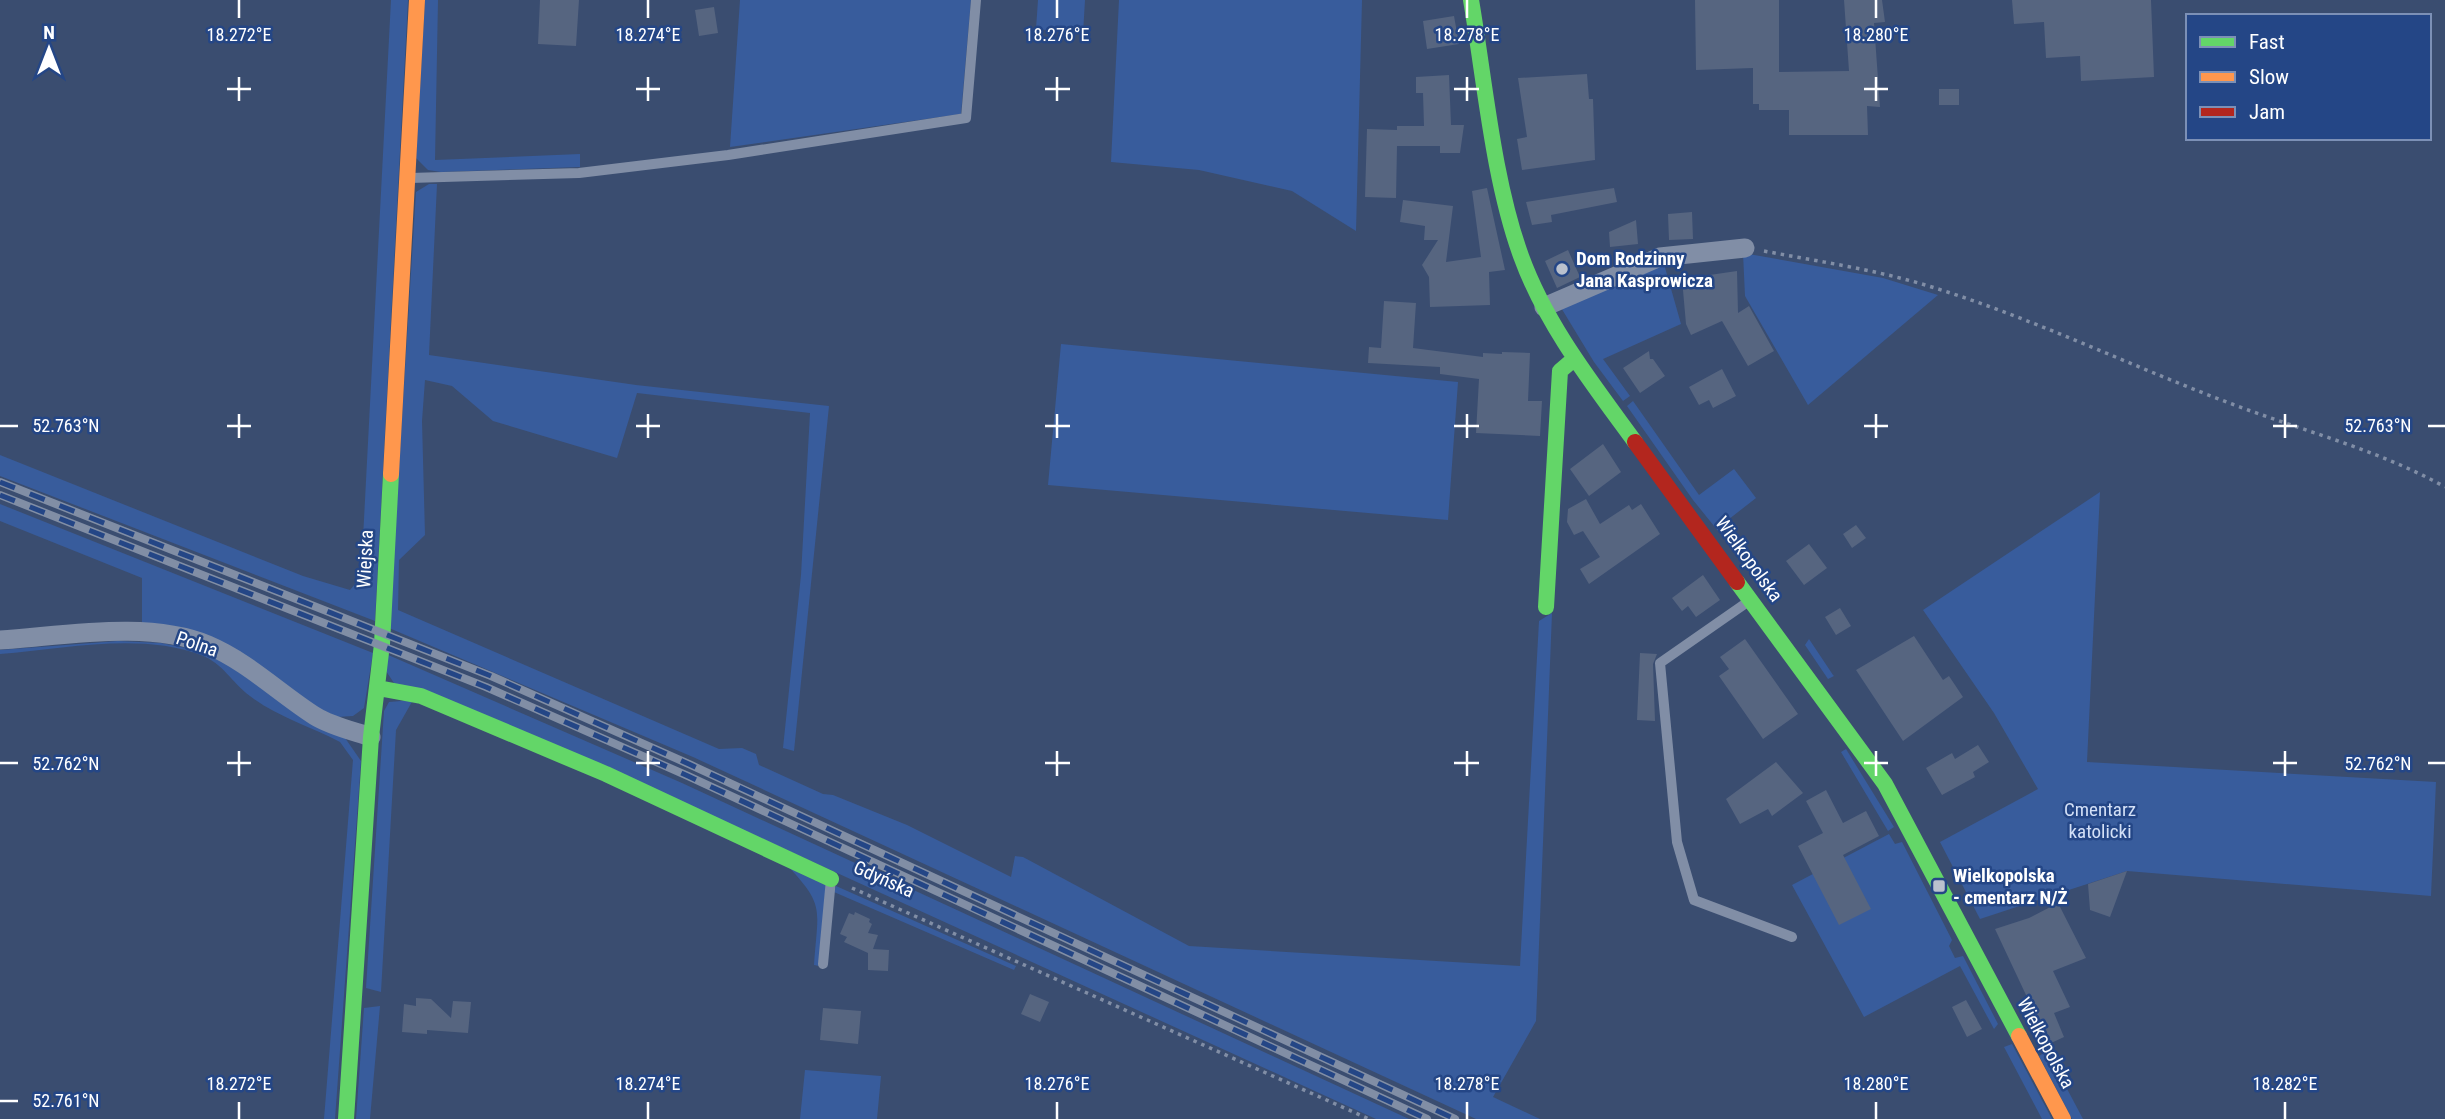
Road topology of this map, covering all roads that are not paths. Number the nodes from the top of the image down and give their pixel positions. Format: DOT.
graph roads {
  1 [pos="418,0"];
  2 [pos="976,0"];
  3 [pos="1471,0"];
  4 [pos="407,178"];
  5 [pos="1745,248"];
  6 [pos="1544,307"];
  7 [pos="1574,359"];
  8 [pos="1753,599"];
  9 [pos="1546,607"];
  10 [pos="0,640"];
  11 [pos="378,688"];
  12 [pos="371,737"];
  13 [pos="831,879"];
  14 [pos="1792,937"];
  15 [pos="823,964"];
  16 [pos="346,1119"];
  17 [pos="2063,1119"];
  1 -- 4 [label="street, Wiejska"];
  2 -- 4 [label="lane"];
  3 -- 6 [label="street, Wielkopolska"];
  4 -- 11 [label="street, Wiejska"];
  5 -- 6 [label="street"];
  6 -- 7 [label="street, Wielkopolska"];
  7 -- 8 [label="street, Wielkopolska"];
  7 -- 9 [label="street"];
  8 -- 14 [label="lane"];
  8 -- 17 [label="street, Wielkopolska"];
  10 -- 12 [label="street, Polna"];
  11 -- 12 [label="street, Wiejska"];
  11 -- 13 [label="street, Gdyńska"];
  12 -- 16 [label="street, Wiejska"];
  13 -- 15 [label="lane"];
}
